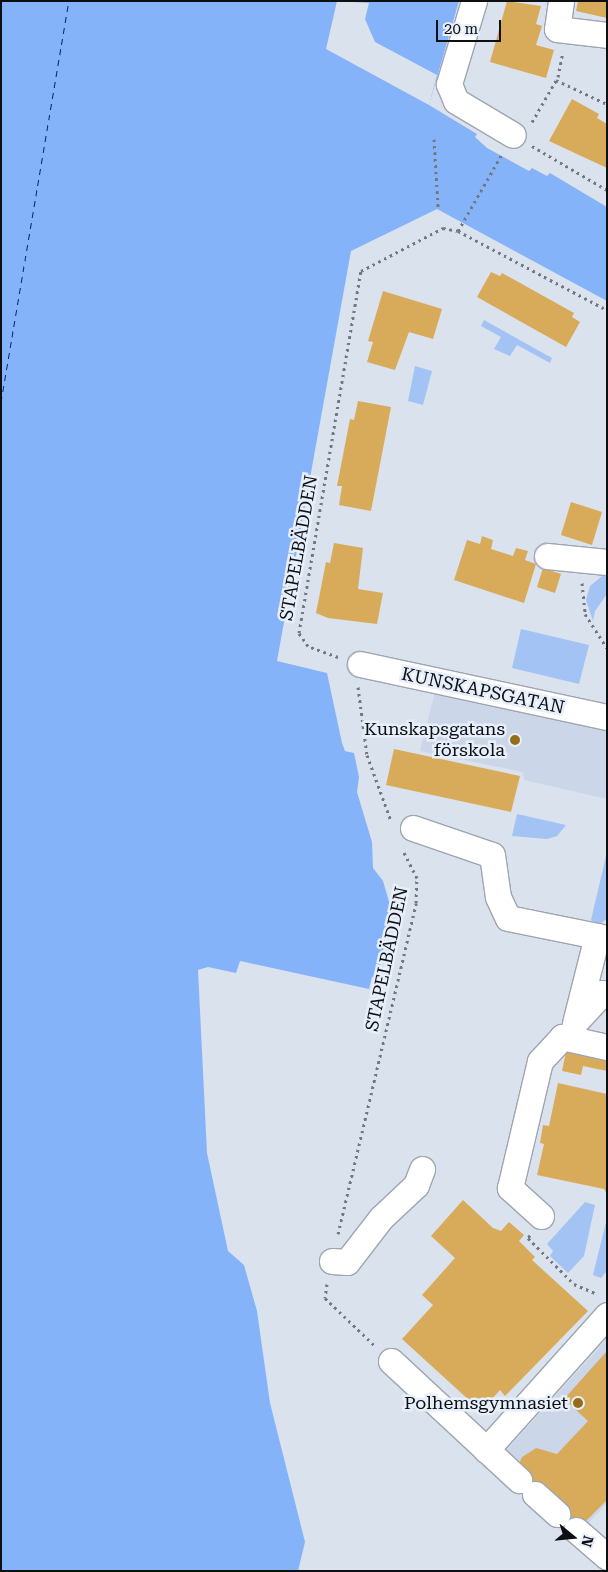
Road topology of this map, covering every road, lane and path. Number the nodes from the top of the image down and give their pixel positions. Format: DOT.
graph roads {
  1 [pos="474,1"];
  2 [pos="561,1"];
  3 [pos="557,29"];
  4 [pos="607,35"];
  5 [pos="556,80"];
  6 [pos="607,104"];
  7 [pos="434,139"];
  8 [pos="514,141"];
  9 [pos="607,190"];
  10 [pos="438,207"];
  11 [pos="458,231"];
  12 [pos="607,310"];
  13 [pos="547,556"];
  14 [pos="582,561"];
  15 [pos="607,562"];
  16 [pos="607,648"];
  17 [pos="360,664"];
  18 [pos="607,717"];
  19 [pos="403,835"];
  20 [pos="602,937"];
  21 [pos="607,994"];
  22 [pos="568,1030"];
  23 [pos="607,1046"];
  24 [pos="422,1169"];
  25 [pos="541,1216"];
  26 [pos="332,1261"];
  27 [pos="607,1298"];
  28 [pos="607,1315"];
  29 [pos="391,1361"];
  30 [pos="486,1450"];
  31 [pos="557,1514"];
  32 [pos="576,1530"];
  33 [pos="607,1557"];
  1 -- 8 [label="street"];
  2 -- 3 [label="street"];
  3 -- 4 [label="street"];
  3 -- 5 [label="path"];
  5 -- 6 [label="path"];
  5 -- 8 [label="path"];
  7 -- 10 [label="path"];
  8 -- 9 [label="path"];
  8 -- 11 [label="path"];
  11 -- 12 [label="path"];
  11 -- 17 [label="path, STAPELBÄDDEN"];
  13 -- 14 [label="street"];
  14 -- 15 [label="street"];
  14 -- 16 [label="path"];
  17 -- 18 [label="street, KUNSKAPSGATAN"];
  17 -- 19 [label="path, STAPELBÄDDEN"];
  19 -- 20 [label="street"];
  19 -- 26 [label="path, STAPELBÄDDEN"];
  20 -- 22 [label="street"];
  21 -- 22 [label="street"];
  22 -- 23 [label="street"];
  22 -- 25 [label="street"];
  24 -- 26 [label="street"];
  25 -- 27 [label="path"];
  26 -- 29 [label="path, STAPELBÄDDEN"];
  28 -- 30 [label="street"];
  29 -- 30 [label="street"];
  30 -- 31 [label="street"];
  32 -- 33 [label="street"];
}
